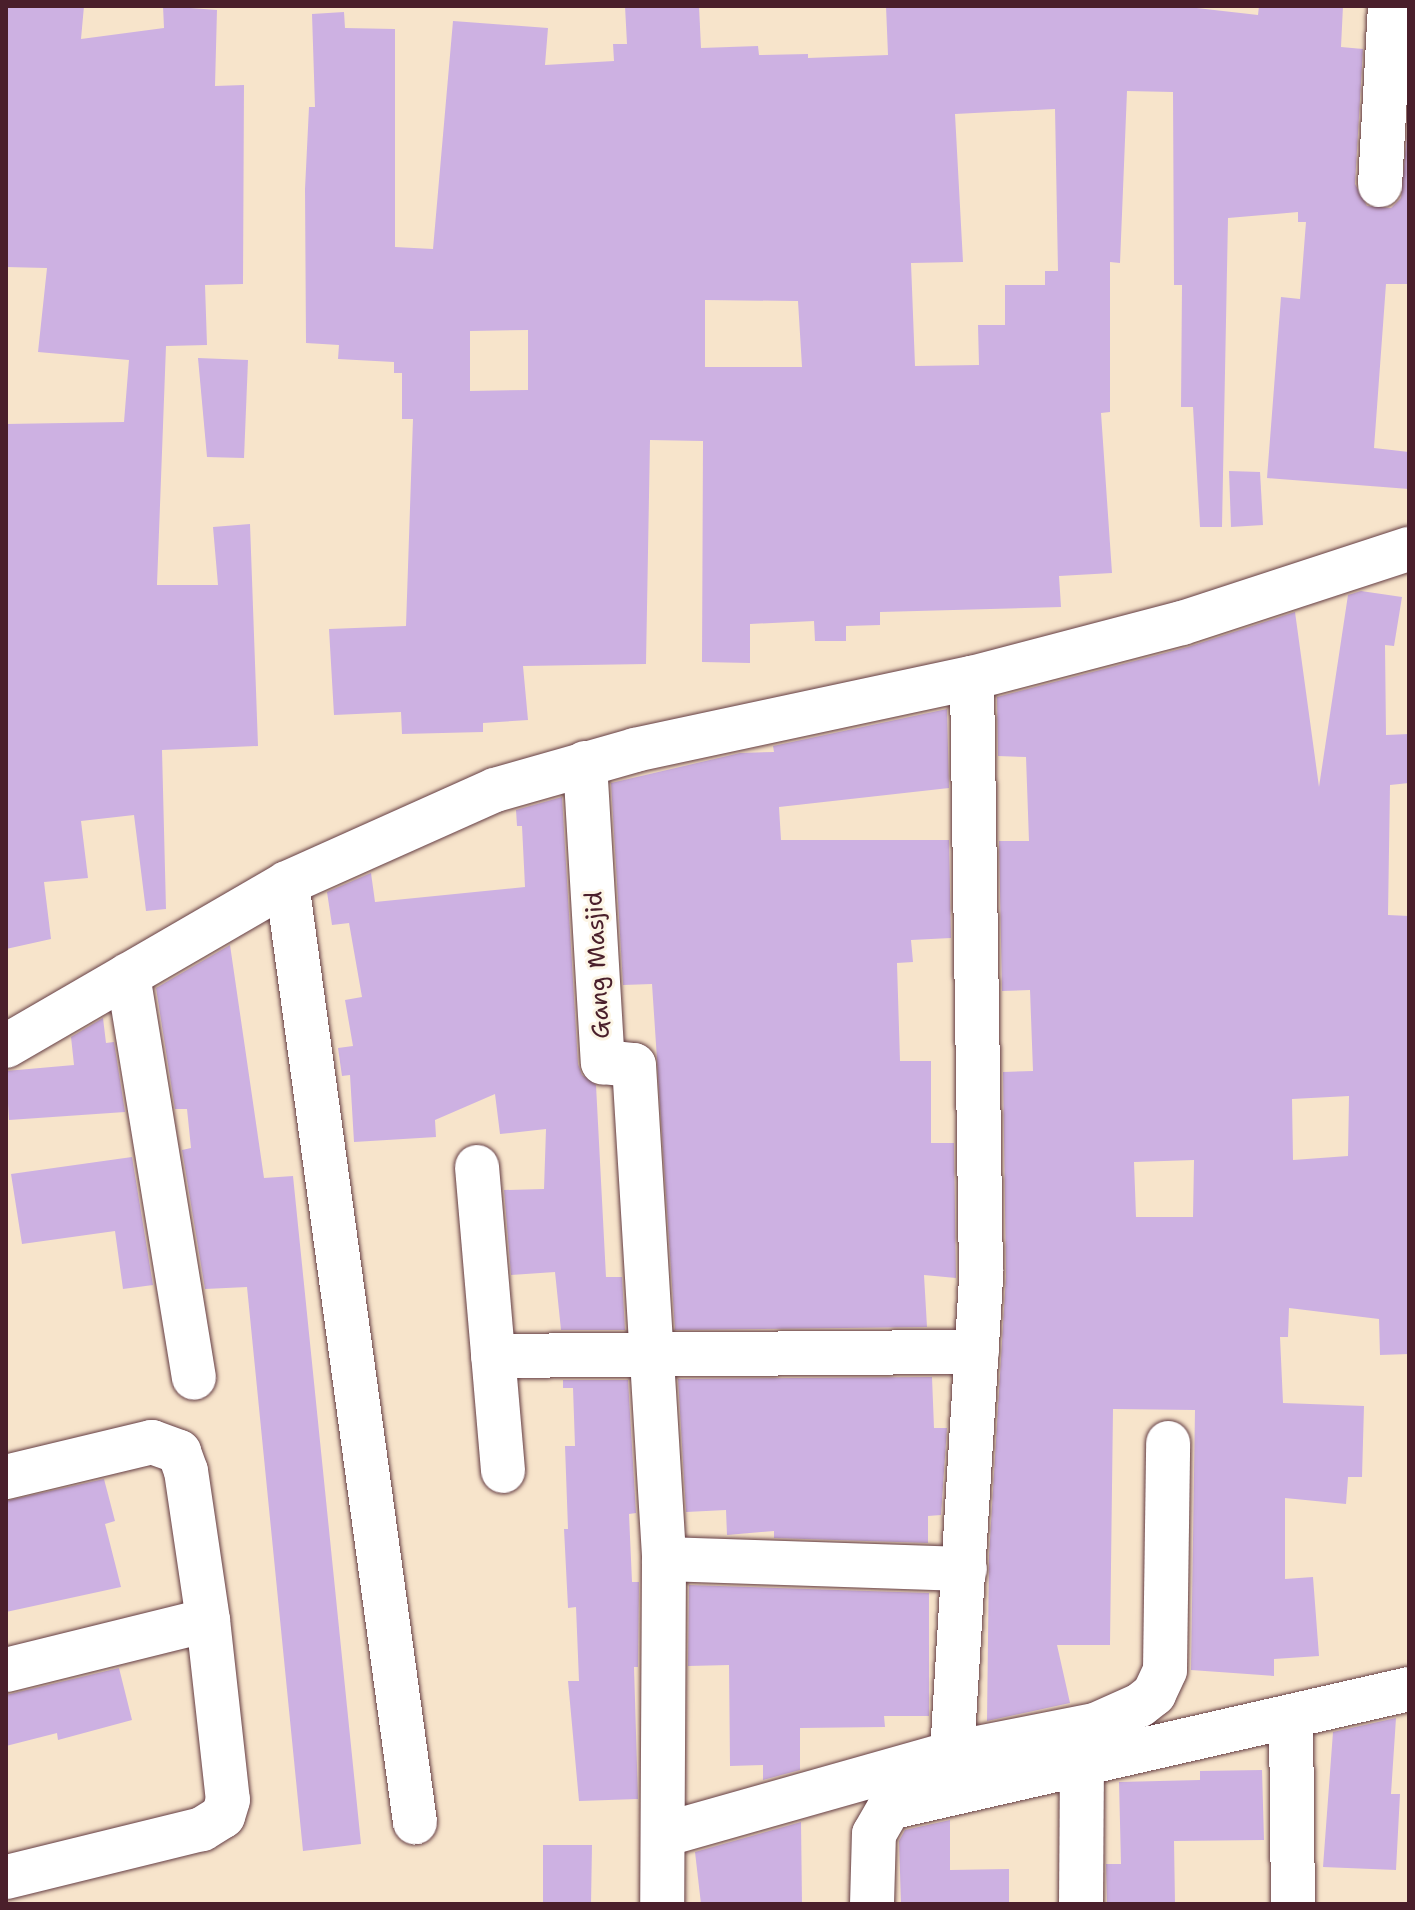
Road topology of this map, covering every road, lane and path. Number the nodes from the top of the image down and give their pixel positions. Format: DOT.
graph roads {
  1 [pos="1390,6"];
  2 [pos="1380,185"];
  3 [pos="1409,549"];
  4 [pos="972,678"];
  5 [pos="585,763"];
  6 [pos="287,883"];
  7 [pos="128,975"];
  8 [pos="6,1046"];
  9 [pos="477,1167"];
  10 [pos="652,1351"];
  11 [pos="977,1352"];
  12 [pos="493,1356"];
  13 [pos="194,1378"];
  14 [pos="1168,1443"];
  15 [pos="503,1471"];
  16 [pos="6,1477"];
  17 [pos="664,1559"];
  18 [pos="965,1569"];
  19 [pos="208,1620"];
  20 [pos="6,1670"];
  21 [pos="1409,1689"];
  22 [pos="1291,1718"];
  23 [pos="952,1753"];
  24 [pos="1082,1765"];
  25 [pos="415,1822"];
  26 [pos="666,1834"];
  27 [pos="6,1877"];
  28 [pos="662,1904"];
  29 [pos="872,1904"];
  30 [pos="1081,1904"];
  31 [pos="1293,1904"];
  1 -- 2 [label="street"];
  3 -- 4 [label="street"];
  4 -- 5 [label="street"];
  4 -- 11 [label="street"];
  5 -- 6 [label="street"];
  5 -- 10 [label="street, Gang Masjid"];
  6 -- 7 [label="street"];
  6 -- 25 [label="street"];
  7 -- 8 [label="street"];
  7 -- 13 [label="street"];
  9 -- 12 [label="street"];
  10 -- 11 [label="street"];
  10 -- 12 [label="street"];
  10 -- 17 [label="street"];
  11 -- 18 [label="street"];
  12 -- 15 [label="street"];
  14 -- 23 [label="street"];
  16 -- 19 [label="street"];
  17 -- 18 [label="street"];
  17 -- 26 [label="street"];
  18 -- 23 [label="street"];
  19 -- 20 [label="street"];
  19 -- 27 [label="street"];
  21 -- 22 [label="street"];
  22 -- 24 [label="street"];
  22 -- 31 [label="street"];
  23 -- 26 [label="street"];
  24 -- 29 [label="street"];
  24 -- 30 [label="street"];
  26 -- 28 [label="street"];
}
